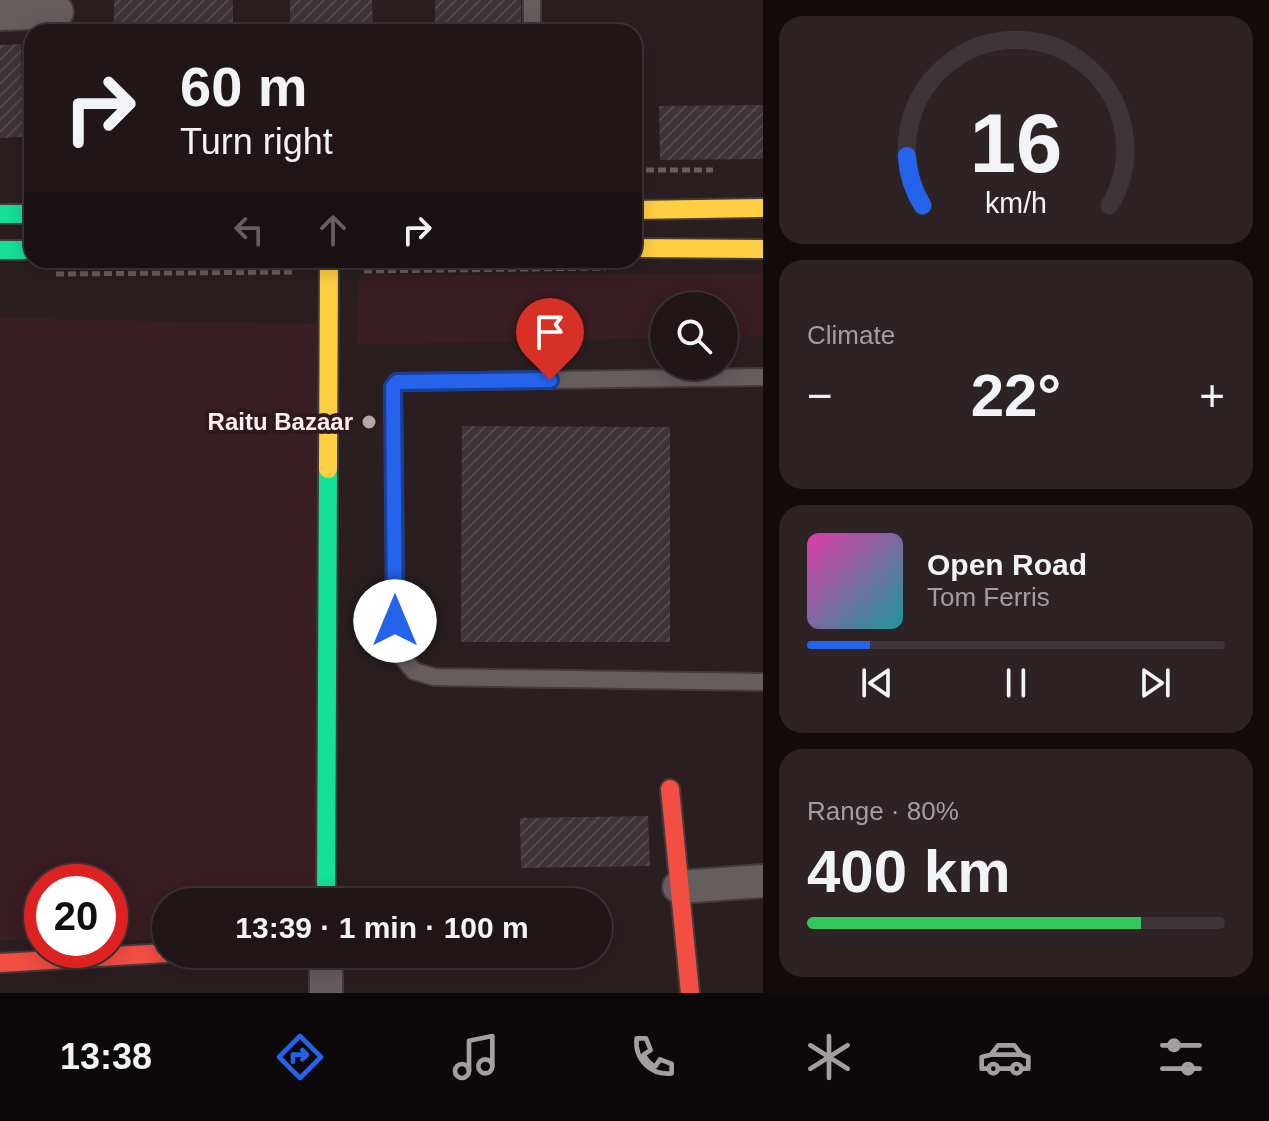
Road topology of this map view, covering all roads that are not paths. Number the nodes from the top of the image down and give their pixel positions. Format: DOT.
graph roads {
  1 [pos="532,0"];
  2 [pos="0,14"];
  3 [pos="57,15"];
  4 [pos="532,24"];
  5 [pos="763,208"];
  6 [pos="642,210"];
  7 [pos="0,214"];
  8 [pos="24,214"];
  9 [pos="642,248"];
  10 [pos="763,249"];
  11 [pos="0,250"];
  12 [pos="24,250"];
  13 [pos="329,268"];
  14 [pos="763,377"];
  15 [pos="763,682"];
  16 [pos="670,789"];
  17 [pos="763,881"];
  18 [pos="679,887"];
  19 [pos="326,888"];
  20 [pos="152,954"];
  21 [pos="0,963"];
  22 [pos="326,968"];
  23 [pos="326,993"];
  24 [pos="690,993"];
  1 -- 4 [label="lane"];
  2 -- 3 [label="street"];
  5 -- 6 [label="street"];
  7 -- 8 [label="street"];
  9 -- 10 [label="street"];
  11 -- 12 [label="street"];
  13 -- 19 [label="street"];
  14 -- 15 [label="lane"];
  16 -- 18 [label="street"];
  17 -- 18 [label="street"];
  18 -- 24 [label="street"];
  20 -- 21 [label="street"];
  22 -- 23 [label="street"];
}
